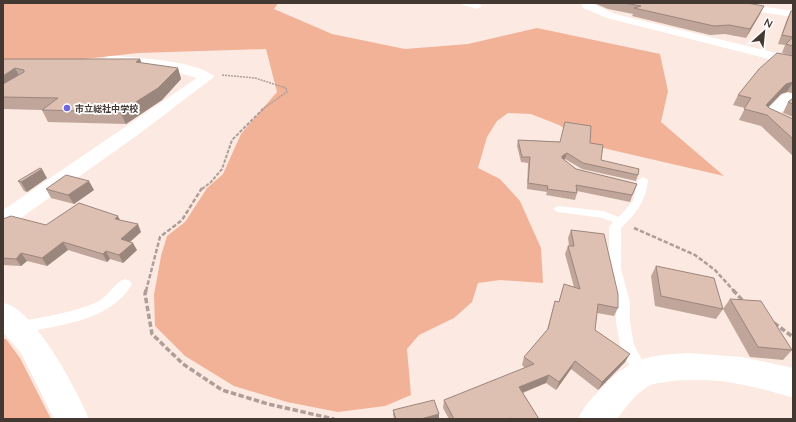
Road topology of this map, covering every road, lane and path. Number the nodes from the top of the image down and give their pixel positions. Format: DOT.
graph roads {
  1 [pos="466,3"];
  2 [pos="720,3"];
  3 [pos="583,4"];
  4 [pos="477,6"];
  5 [pos="793,14"];
  6 [pos="92,60"];
  7 [pos="793,61"];
  8 [pos="208,76"];
  9 [pos="793,100"];
  10 [pos="793,126"];
  11 [pos="639,184"];
  12 [pos="558,209"];
  13 [pos="3,220"];
  14 [pos="621,221"];
  15 [pos="125,284"];
  16 [pos="747,304"];
  17 [pos="7,318"];
  18 [pos="770,321"];
  19 [pos="793,337"];
  20 [pos="641,373"];
  21 [pos="793,383"];
  22 [pos="72,419"];
  23 [pos="334,419"];
  24 [pos="595,419"];
  1 -- 4 [label="street"];
  2 -- 5 [label="street"];
  3 -- 7 [label="street"];
  6 -- 8 [label="street"];
  8 -- 13 [label="street"];
  8 -- 23 [label="path"];
  9 -- 10 [label="street"];
  11 -- 14 [label="lane"];
  12 -- 14 [label="lane"];
  14 -- 16 [label="path"];
  14 -- 20 [label="lane"];
  15 -- 17 [label="lane"];
  17 -- 22 [label="street"];
  18 -- 19 [label="path"];
  20 -- 21 [label="street"];
  20 -- 24 [label="street"];
}
